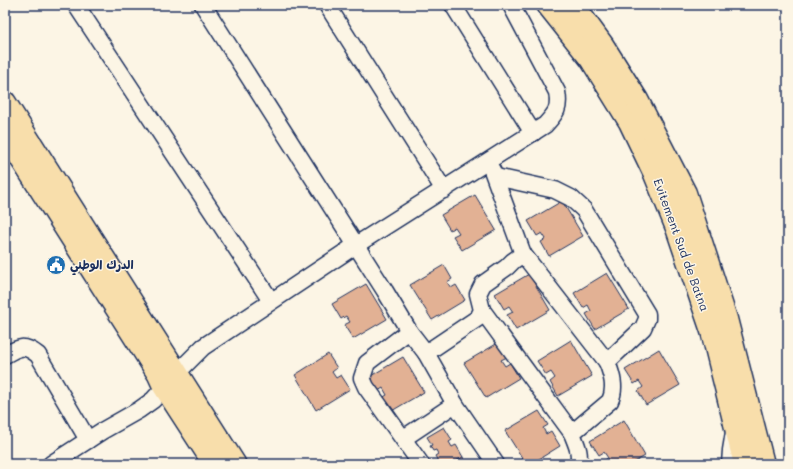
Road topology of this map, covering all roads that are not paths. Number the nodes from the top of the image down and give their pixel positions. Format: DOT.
graph roads {
  1 [pos="76,5"];
  2 [pos="203,5"];
  3 [pos="453,5"];
  4 [pos="510,5"];
  5 [pos="548,5"];
  6 [pos="573,5"];
  7 [pos="331,7"];
  8 [pos="5,102"];
  9 [pos="533,133"];
  10 [pos="5,134"];
  11 [pos="488,162"];
  12 [pos="496,177"];
  13 [pos="444,190"];
  14 [pos="356,245"];
  15 [pos="523,254"];
  16 [pos="271,301"];
  17 [pos="482,310"];
  18 [pos="409,331"];
  19 [pos="426,353"];
  20 [pos="5,355"];
  21 [pos="607,362"];
  22 [pos="171,380"];
  23 [pos="455,404"];
  24 [pos="736,424"];
  25 [pos="572,433"];
  26 [pos="404,438"];
  27 [pos="88,440"];
  28 [pos="54,463"];
  29 [pos="214,464"];
  30 [pos="235,464"];
  31 [pos="421,464"];
  32 [pos="496,464"];
  33 [pos="578,464"];
  34 [pos="730,464"];
  35 [pos="745,464"];
  36 [pos="763,464"];
  1 -- 16 [label="street"];
  2 -- 14 [label="street"];
  3 -- 9 [label="street"];
  4 -- 9 [label="street"];
  5 -- 24 [label="highway, Evitement Sud de Batna"];
  6 -- 36 [label="highway, Evitement Sud de Batna"];
  7 -- 13 [label="street"];
  8 -- 22 [label="main road"];
  9 -- 11 [label="street"];
  10 -- 22 [label="main road"];
  11 -- 12 [label="street"];
  11 -- 13 [label="street"];
  12 -- 15 [label="street"];
  12 -- 21 [label="street"];
  13 -- 14 [label="street"];
  14 -- 16 [label="street"];
  14 -- 18 [label="street"];
  15 -- 17 [label="street"];
  15 -- 21 [label="street"];
  16 -- 22 [label="street"];
  17 -- 19 [label="street"];
  17 -- 25 [label="street"];
  18 -- 19 [label="street"];
  18 -- 26 [label="street"];
  19 -- 23 [label="street"];
  20 -- 27 [label="street"];
  21 -- 25 [label="street"];
  22 -- 27 [label="street"];
  22 -- 29 [label="main road"];
  22 -- 30 [label="main road"];
  23 -- 26 [label="street"];
  23 -- 32 [label="street"];
  24 -- 34 [label="street"];
  24 -- 35 [label="highway, Evitement Sud de Batna"];
  25 -- 33 [label="street"];
  26 -- 31 [label="street"];
  27 -- 28 [label="street"];
}
